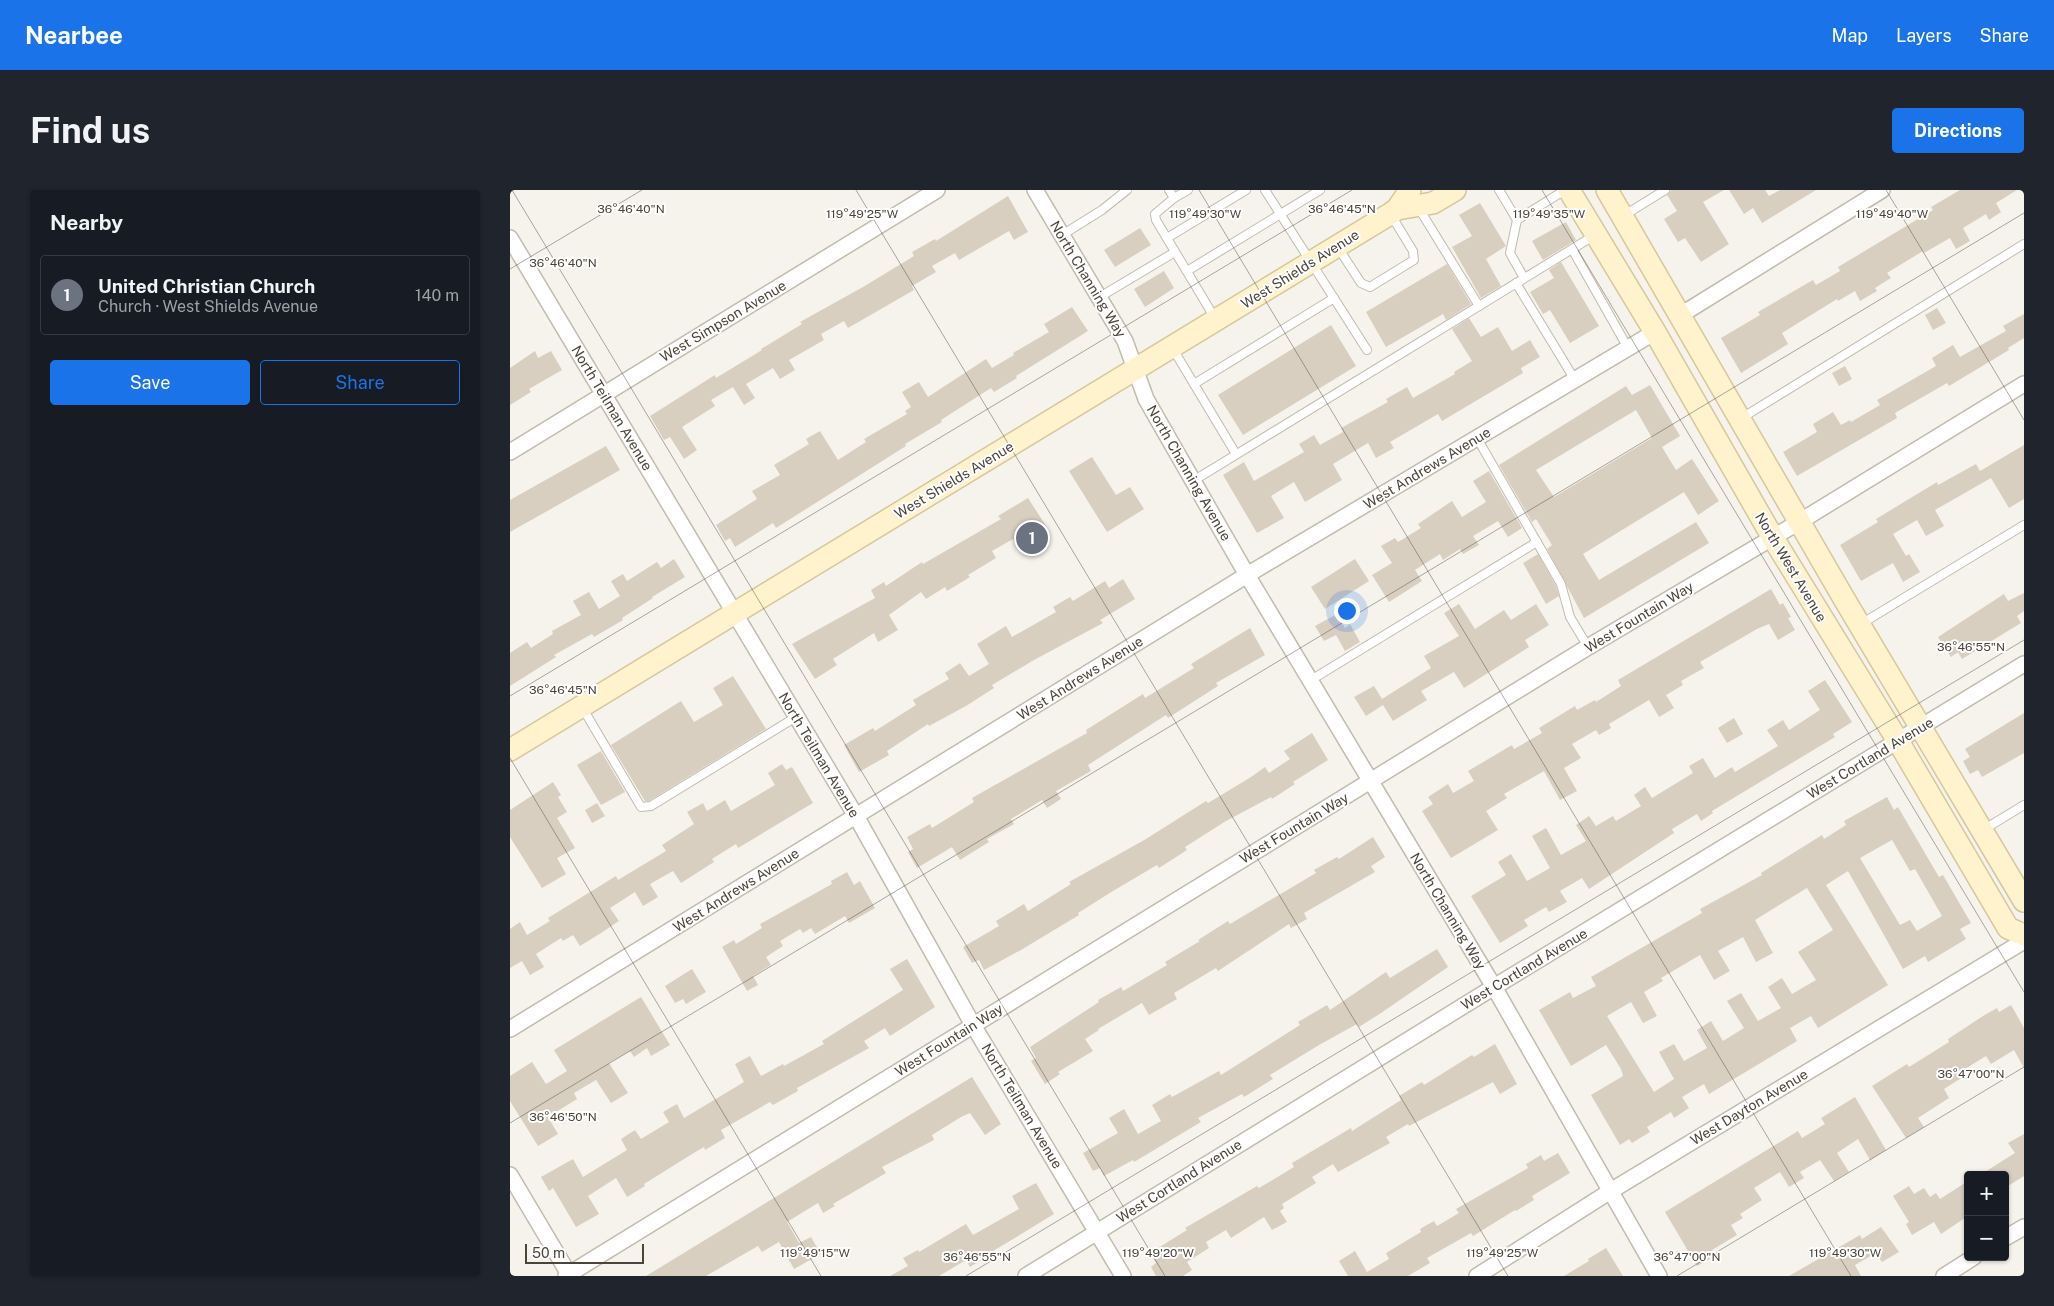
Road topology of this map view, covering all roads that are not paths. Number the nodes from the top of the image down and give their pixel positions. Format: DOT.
graph roads {
  1 [pos="937,190"];
  2 [pos="1035,190"];
  3 [pos="1127,190"];
  4 [pos="1169,190"];
  5 [pos="1188,190"];
  6 [pos="1246,190"];
  7 [pos="1265,190"];
  8 [pos="1320,190"];
  9 [pos="1455,190"];
  10 [pos="1499,190"];
  11 [pos="1565,190"];
  12 [pos="1569,190"];
  13 [pos="1607,190"];
  14 [pos="1665,190"];
  15 [pos="1882,190"];
  16 [pos="1174,198"];
  17 [pos="1403,205"];
  18 [pos="1281,214"];
  19 [pos="1623,216"];
  20 [pos="1517,220"];
  21 [pos="1596,234"];
  22 [pos="1062,235"];
  23 [pos="510,238"];
  24 [pos="1167,238"];
  25 [pos="2024,244"];
  26 [pos="1337,246"];
  27 [pos="1572,249"];
  28 [pos="1175,252"];
  29 [pos="1310,262"];
  30 [pos="1187,271"];
  31 [pos="1524,278"];
  32 [pos="1516,283"];
  33 [pos="1098,298"];
  34 [pos="1334,298"];
  35 [pos="1479,306"];
  36 [pos="1679,316"];
  37 [pos="1216,320"];
  38 [pos="1655,332"];
  39 [pos="1172,347"];
  40 [pos="1628,348"];
  41 [pos="1367,350"];
  42 [pos="1136,370"];
  43 [pos="1575,380"];
  44 [pos="1194,384"];
  45 [pos="2024,384"];
  46 [pos="604,394"];
  47 [pos="1740,419"];
  48 [pos="1477,438"];
  49 [pos="510,452"];
  50 [pos="1236,454"];
  51 [pos="1193,481"];
  52 [pos="1799,522"];
  53 [pos="2024,525"];
  54 [pos="1772,538"];
  55 [pos="1538,542"];
  56 [pos="1246,575"];
  57 [pos="733,614"];
  58 [pos="1860,625"];
  59 [pos="1588,647"];
  60 [pos="2024,664"];
  61 [pos="1311,680"];
  62 [pos="581,707"];
  63 [pos="796,717"];
  64 [pos="1920,728"];
  65 [pos="1898,741"];
  66 [pos="510,750"];
  67 [pos="1371,781"];
  68 [pos="2024,805"];
  69 [pos="856,816"];
  70 [pos="1981,831"];
  71 [pos="2024,901"];
  72 [pos="2024,935"];
  73 [pos="2024,940"];
  74 [pos="1494,987"];
  75 [pos="974,1025"];
  76 [pos="510,1030"];
  77 [pos="510,1175"];
  78 [pos="1610,1192"];
  79 [pos="2024,1227"];
  80 [pos="1098,1232"];
  81 [pos="2009,1236"];
  82 [pos="1968,1261"];
  83 [pos="569,1275"];
  84 [pos="1026,1276"];
  85 [pos="1123,1276"];
  86 [pos="1477,1276"];
  87 [pos="1658,1276"];
  88 [pos="1944,1276"];
  1 -- 46 [label="street, West Simpson Avenue"];
  2 -- 22 [label="street, North Channing Way"];
  3 -- 22 [label="lane"];
  4 -- 16 [label="lane"];
  5 -- 16 [label="lane"];
  6 -- 24 [label="lane"];
  7 -- 18 [label="lane"];
  8 -- 18 [label="lane"];
  9 -- 17 [label="main road, West Shields Avenue"];
  10 -- 20 [label="lane"];
  11 -- 20 [label="lane"];
  12 -- 21 [label="main road, North West Avenue"];
  13 -- 19 [label="main road, North West Avenue"];
  14 -- 19 [label="lane"];
  15 -- 36 [label="street"];
  16 -- 24 [label="lane"];
  17 -- 26 [label="main road, West Shields Avenue"];
  17 -- 26 [label="lane"];
  17 -- 35 [label="lane"];
  18 -- 29 [label="lane"];
  18 -- 30 [label="lane"];
  19 -- 36 [label="main road, North West Avenue"];
  20 -- 31 [label="lane"];
  21 -- 27 [label="lane"];
  21 -- 38 [label="main road, North West Avenue"];
  22 -- 33 [label="street, North Channing Way"];
  23 -- 46 [label="street, North Teilman Avenue"];
  24 -- 28 [label="lane"];
  25 -- 47 [label="lane"];
  26 -- 29 [label="main road, West Shields Avenue"];
  27 -- 31 [label="lane"];
  27 -- 40 [label="lane"];
  28 -- 30 [label="lane"];
  28 -- 33 [label="lane"];
  29 -- 34 [label="lane"];
  29 -- 37 [label="main road, West Shields Avenue"];
  30 -- 37 [label="lane"];
  31 -- 32 [label="lane"];
  32 -- 35 [label="lane"];
  32 -- 43 [label="lane"];
  33 -- 42 [label="street, North Channing Way"];
  34 -- 41 [label="lane"];
  34 -- 44 [label="lane"];
  35 -- 50 [label="lane"];
  36 -- 47 [label="main road, North West Avenue"];
  37 -- 39 [label="main road, West Shields Avenue"];
  38 -- 40 [label="street, West Andrews Avenue"];
  38 -- 54 [label="main road, North West Avenue"];
  39 -- 42 [label="main road, West Shields Avenue"];
  39 -- 44 [label="lane"];
  40 -- 43 [label="street, West Andrews Avenue"];
  42 -- 51 [label="street, North Channing Avenue"];
  42 -- 57 [label="main road, West Shields Avenue"];
  43 -- 48 [label="street, West Andrews Avenue"];
  44 -- 50 [label="lane"];
  45 -- 52 [label="street, West Fountain Way"];
  46 -- 49 [label="street, West Simpson Avenue"];
  46 -- 57 [label="street, North Teilman Avenue"];
  47 -- 52 [label="main road, North West Avenue"];
  48 -- 55 [label="lane"];
  48 -- 56 [label="street, West Andrews Avenue"];
  50 -- 51 [label="lane"];
  51 -- 56 [label="street, North Channing Avenue"];
  52 -- 54 [label="street, West Fountain Way"];
  52 -- 58 [label="main road, North West Avenue"];
  53 -- 58 [label="lane"];
  54 -- 59 [label="street, West Fountain Way"];
  54 -- 65 [label="main road, North West Avenue"];
  55 -- 59 [label="lane"];
  55 -- 61 [label="lane"];
  56 -- 61 [label="street, North Channing Way"];
  56 -- 69 [label="street, West Andrews Avenue"];
  57 -- 62 [label="main road, West Shields Avenue"];
  57 -- 63 [label="street, North Teilman Avenue"];
  58 -- 64 [label="main road, North West Avenue"];
  59 -- 67 [label="street, West Fountain Way"];
  60 -- 64 [label="street, West Cortland Avenue"];
  61 -- 67 [label="street, North Channing Way"];
  62 -- 63 [label="lane"];
  62 -- 66 [label="main road, West Shields Avenue"];
  63 -- 69 [label="street, North Teilman Avenue"];
  64 -- 65 [label="street, West Cortland Avenue"];
  64 -- 70 [label="main road, North West Avenue"];
  65 -- 72 [label="main road, North West Avenue"];
  65 -- 74 [label="street, West Cortland Avenue"];
  67 -- 74 [label="street, North Channing Way"];
  67 -- 75 [label="street, West Fountain Way"];
  68 -- 70 [label="lane"];
  69 -- 75 [label="street, North Teilman Avenue"];
  69 -- 76 [label="street, West Andrews Avenue"];
  70 -- 71 [label="main road, North West Avenue"];
  73 -- 78 [label="street, West Dayton Avenue"];
  74 -- 78 [label="street, North Channing Way"];
  74 -- 80 [label="street, West Cortland Avenue"];
  75 -- 80 [label="street, North Teilman Avenue"];
  75 -- 83 [label="street, West Fountain Way"];
  77 -- 83 [label="street"];
  78 -- 86 [label="street, West Dayton Avenue"];
  78 -- 87 [label="street, North Channing Way"];
  79 -- 81 [label="street"];
  80 -- 84 [label="street, West Cortland Avenue"];
  80 -- 85 [label="street, North Teilman Avenue"];
  82 -- 88 [label="street"];
}
